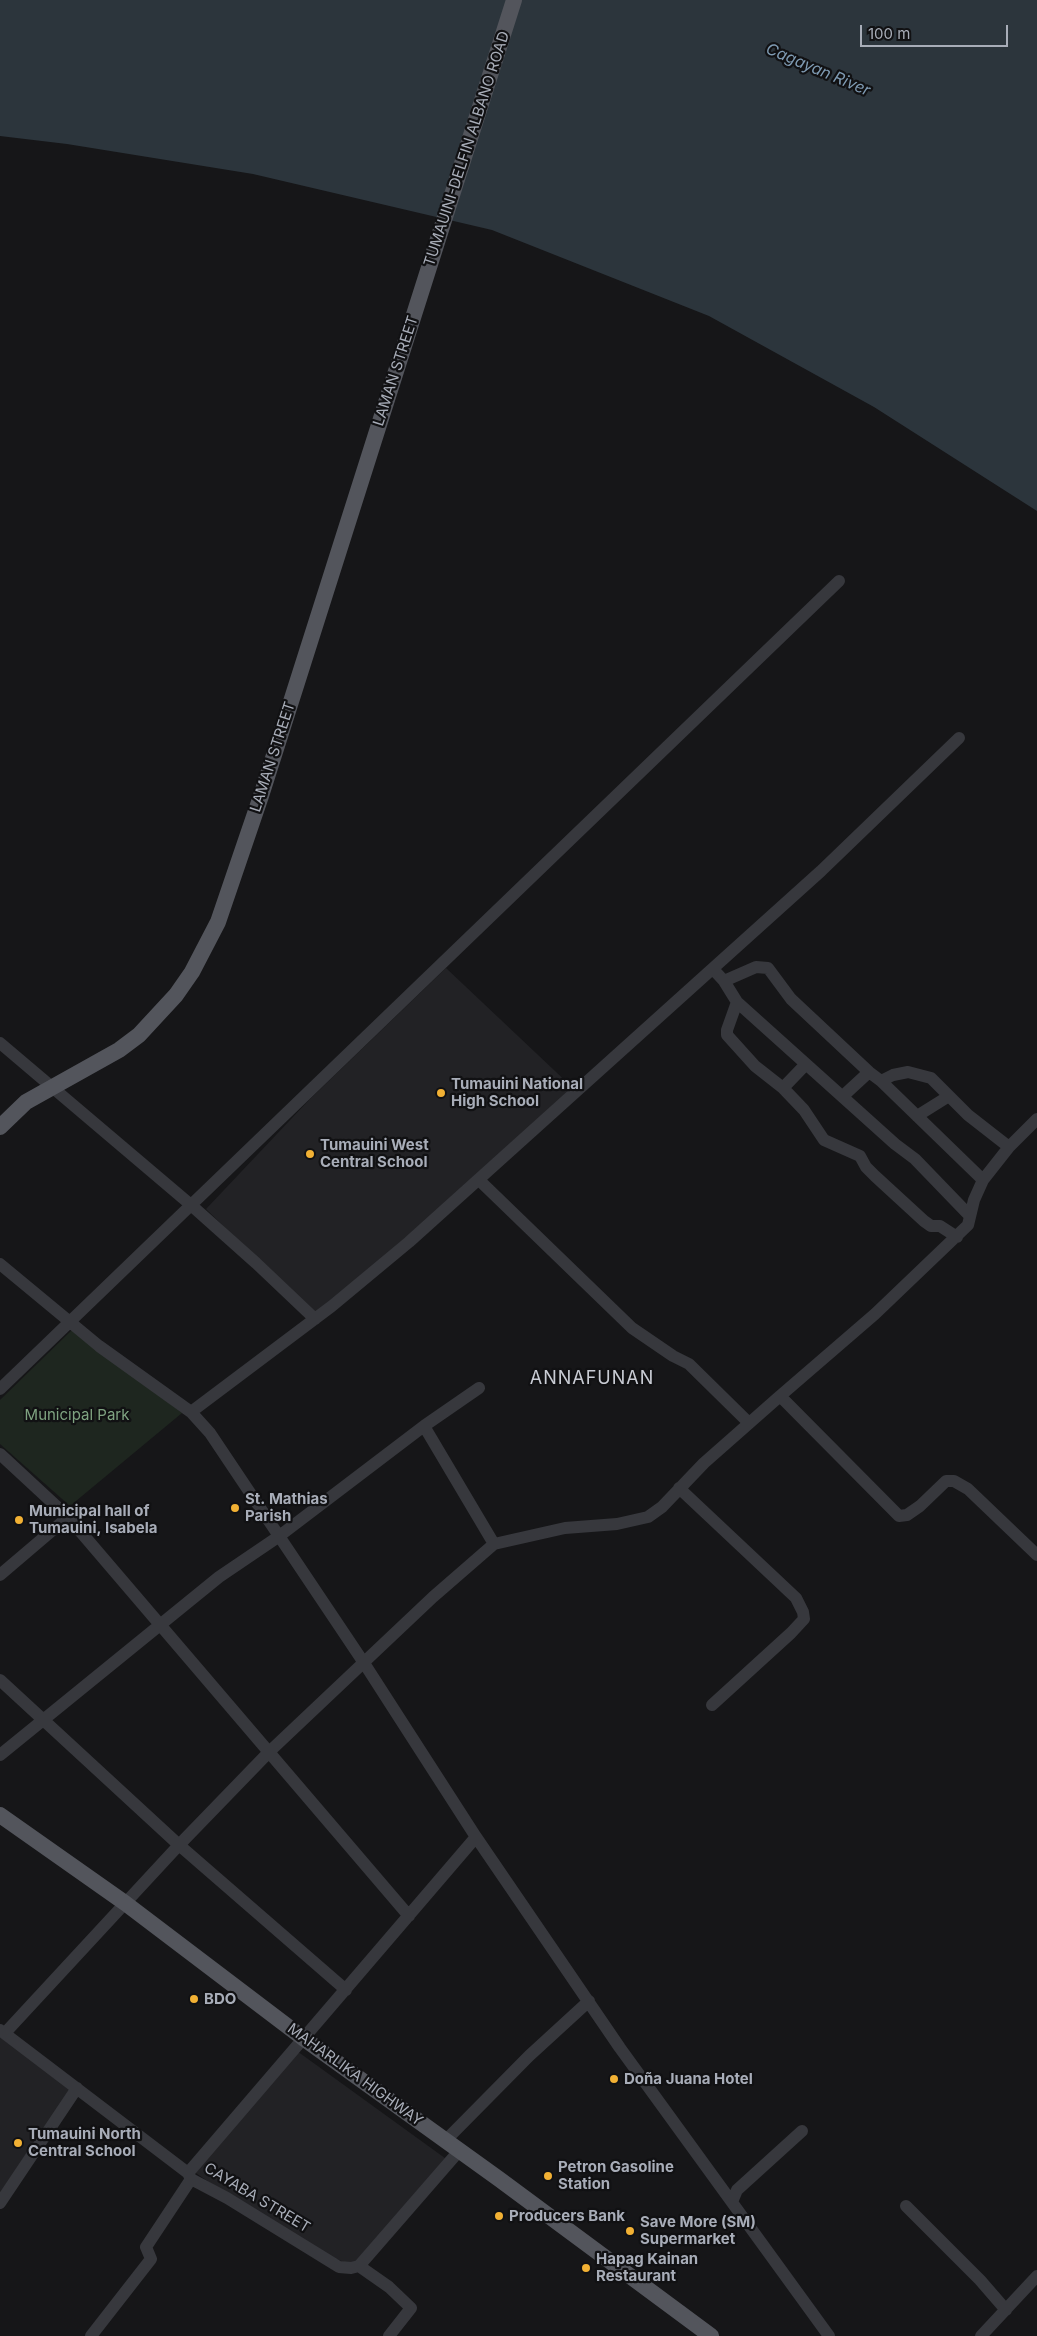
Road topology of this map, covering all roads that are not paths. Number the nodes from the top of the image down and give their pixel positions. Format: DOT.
graph roads {
  1 [pos="514,0"];
  2 [pos="420,298"];
  3 [pos="839,581"];
  4 [pos="959,738"];
  5 [pos="713,969"];
  6 [pos="724,980"];
  7 [pos="737,1002"];
  8 [pos="0,1043"];
  9 [pos="806,1064"];
  10 [pos="869,1072"];
  11 [pos="881,1081"];
  12 [pos="51,1088"];
  13 [pos="783,1088"];
  14 [pos="843,1096"];
  15 [pos="949,1096"];
  16 [pos="917,1116"];
  17 [pos="1037,1119"];
  18 [pos="0,1127"];
  19 [pos="1009,1147"];
  20 [pos="479,1180"];
  21 [pos="983,1180"];
  22 [pos="191,1205"];
  23 [pos="970,1216"];
  24 [pos="956,1238"];
  25 [pos="0,1264"];
  26 [pos="315,1319"];
  27 [pos="68,1321"];
  28 [pos="478,1388"];
  29 [pos="0,1389"];
  30 [pos="780,1396"];
  31 [pos="191,1412"];
  32 [pos="748,1423"];
  33 [pos="424,1426"];
  34 [pos="0,1454"];
  35 [pos="679,1488"];
  36 [pos="68,1517"];
  37 [pos="278,1536"];
  38 [pos="494,1544"];
  39 [pos="1037,1555"];
  40 [pos="0,1575"];
  41 [pos="160,1626"];
  42 [pos="364,1663"];
  43 [pos="0,1680"];
  44 [pos="712,1705"];
  45 [pos="45,1719"];
  46 [pos="270,1752"];
  47 [pos="0,1755"];
  48 [pos="0,1815"];
  49 [pos="476,1837"];
  50 [pos="178,1845"];
  51 [pos="125,1903"];
  52 [pos="409,1916"];
  53 [pos="346,1990"];
  54 [pos="589,2002"];
  55 [pos="2,2031"];
  56 [pos="303,2038"];
  57 [pos="77,2088"];
  58 [pos="802,2131"];
  59 [pos="445,2141"];
  60 [pos="459,2151"];
  61 [pos="190,2176"];
  62 [pos="0,2202"];
  63 [pos="732,2202"];
  64 [pos="906,2206"];
  65 [pos="359,2266"];
  66 [pos="1037,2276"];
  67 [pos="1006,2310"];
  68 [pos="91,2336"];
  69 [pos="389,2336"];
  70 [pos="711,2336"];
  71 [pos="829,2336"];
  72 [pos="981,2336"];
  1 -- 2 [label="main road, TUMAUINI-DELFIN ALBANO ROAD"];
  2 -- 12 [label="main road, LAMAN STREET"];
  3 -- 22 [label="street"];
  4 -- 5 [label="street"];
  5 -- 6 [label="street"];
  5 -- 20 [label="street"];
  6 -- 7 [label="street"];
  6 -- 10 [label="street"];
  7 -- 9 [label="street"];
  7 -- 13 [label="street"];
  8 -- 12 [label="street"];
  9 -- 13 [label="street"];
  9 -- 14 [label="street"];
  10 -- 11 [label="street"];
  10 -- 14 [label="street"];
  11 -- 15 [label="street"];
  11 -- 16 [label="street"];
  12 -- 18 [label="main road, LAMAN STREET"];
  12 -- 22 [label="street"];
  13 -- 24 [label="street"];
  14 -- 23 [label="street"];
  15 -- 16 [label="street"];
  15 -- 19 [label="street"];
  16 -- 21 [label="street"];
  17 -- 19 [label="street"];
  19 -- 21 [label="street"];
  20 -- 26 [label="street"];
  20 -- 32 [label="street"];
  21 -- 23 [label="street"];
  22 -- 26 [label="street"];
  22 -- 27 [label="street"];
  23 -- 24 [label="street"];
  24 -- 30 [label="street"];
  25 -- 27 [label="street"];
  26 -- 31 [label="street"];
  27 -- 29 [label="street"];
  27 -- 31 [label="street"];
  28 -- 33 [label="street"];
  30 -- 32 [label="street"];
  30 -- 39 [label="street"];
  31 -- 37 [label="street"];
  32 -- 35 [label="street"];
  33 -- 37 [label="street"];
  33 -- 38 [label="street"];
  34 -- 36 [label="street"];
  35 -- 38 [label="street"];
  35 -- 44 [label="street"];
  36 -- 40 [label="street"];
  36 -- 41 [label="street"];
  37 -- 41 [label="street"];
  37 -- 42 [label="street"];
  38 -- 42 [label="street"];
  41 -- 45 [label="street"];
  41 -- 46 [label="street"];
  42 -- 46 [label="street"];
  42 -- 49 [label="street"];
  43 -- 45 [label="street"];
  45 -- 47 [label="street"];
  45 -- 50 [label="street"];
  46 -- 50 [label="street"];
  46 -- 52 [label="street"];
  48 -- 51 [label="main road, MAHARLIKA HIGHWAY"];
  49 -- 52 [label="street"];
  49 -- 54 [label="street"];
  50 -- 51 [label="street"];
  50 -- 53 [label="street"];
  51 -- 55 [label="street"];
  51 -- 56 [label="main road, MAHARLIKA HIGHWAY"];
  52 -- 53 [label="street"];
  53 -- 56 [label="street"];
  54 -- 59 [label="street"];
  54 -- 63 [label="street"];
  55 -- 57 [label="street, CAYABA STREET"];
  56 -- 59 [label="main road, MAHARLIKA HIGHWAY"];
  56 -- 61 [label="street"];
  57 -- 61 [label="street, CAYABA STREET"];
  57 -- 62 [label="street"];
  58 -- 63 [label="street"];
  59 -- 60 [label="main road, MAHARLIKA HIGHWAY"];
  60 -- 65 [label="street"];
  60 -- 70 [label="main road, MAHARLIKA HIGHWAY"];
  61 -- 65 [label="street, CAYABA STREET"];
  61 -- 68 [label="street"];
  63 -- 71 [label="street"];
  64 -- 67 [label="street"];
  65 -- 69 [label="street"];
  66 -- 67 [label="street"];
  67 -- 72 [label="street"];
}
